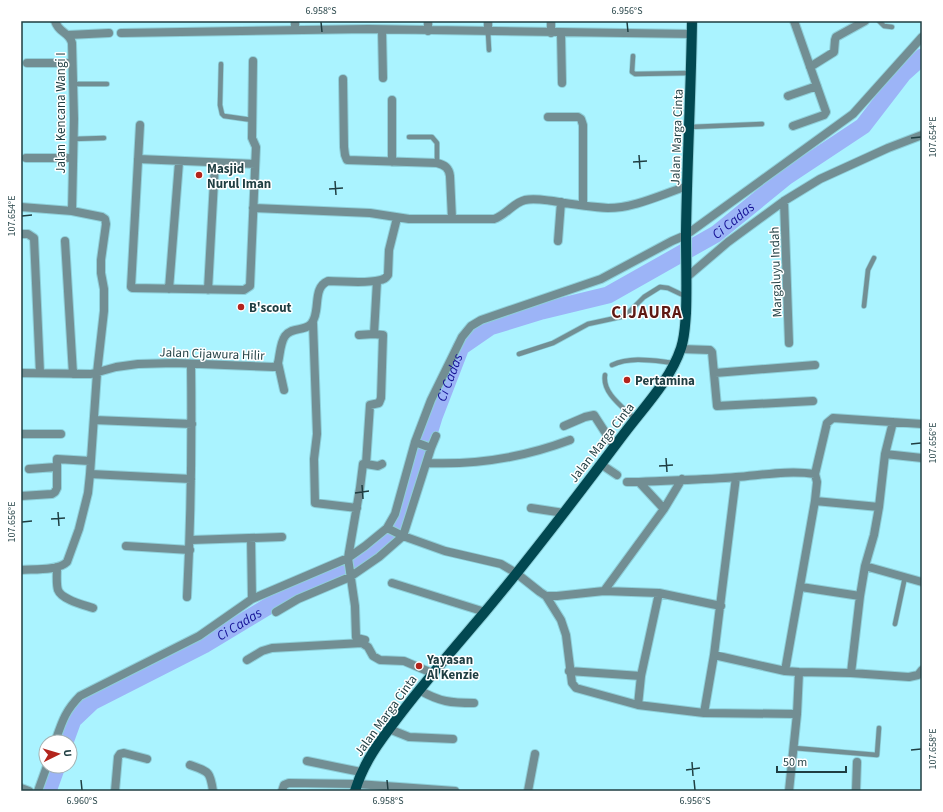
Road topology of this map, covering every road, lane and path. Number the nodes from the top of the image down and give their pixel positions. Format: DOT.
graph roads {
  1 [pos="55,21"];
  2 [pos="295,21"];
  3 [pos="428,21"];
  4 [pos="488,21"];
  5 [pos="551,21"];
  6 [pos="692,21"];
  7 [pos="794,21"];
  8 [pos="865,21"];
  9 [pos="879,21"];
  10 [pos="892,27"];
  11 [pos="295,30"];
  12 [pos="382,30"];
  13 [pos="428,31"];
  14 [pos="488,32"];
  15 [pos="108,33"];
  16 [pos="120,33"];
  17 [pos="552,33"];
  18 [pos="561,33"];
  19 [pos="692,34"];
  20 [pos="68,35"];
  21 [pos="922,37"];
  22 [pos="489,50"];
  23 [pos="633,56"];
  24 [pos="253,60"];
  25 [pos="27,63"];
  26 [pos="72,63"];
  27 [pos="221,64"];
  28 [pos="810,67"];
  29 [pos="692,73"];
  30 [pos="383,78"];
  31 [pos="343,79"];
  32 [pos="562,83"];
  33 [pos="73,84"];
  34 [pos="107,84"];
  35 [pos="817,86"];
  36 [pos="788,96"];
  37 [pos="392,100"];
  38 [pos="548,117"];
  39 [pos="252,120"];
  40 [pos="762,124"];
  41 [pos="140,125"];
  42 [pos="793,126"];
  43 [pos="690,127"];
  44 [pos="922,135"];
  45 [pos="409,137"];
  46 [pos="104,138"];
  47 [pos="73,139"];
  48 [pos="26,158"];
  49 [pos="73,158"];
  50 [pos="138,159"];
  51 [pos="179,162"];
  52 [pos="392,162"];
  53 [pos="215,163"];
  54 [pos="437,163"];
  55 [pos="255,164"];
  56 [pos="688,186"];
  57 [pos="784,201"];
  58 [pos="561,202"];
  59 [pos="583,205"];
  60 [pos="21,207"];
  61 [pos="253,208"];
  62 [pos="72,212"];
  63 [pos="397,218"];
  64 [pos="452,219"];
  65 [pos="21,234"];
  66 [pos="686,235"];
  67 [pos="65,241"];
  68 [pos="558,241"];
  69 [pos="874,258"];
  70 [pos="687,272"];
  71 [pos="377,281"];
  72 [pos="169,289"];
  73 [pos="208,290"];
  74 [pos="687,297"];
  75 [pos="864,306"];
  76 [pos="312,322"];
  77 [pos="374,334"];
  78 [pos="359,335"];
  79 [pos="789,343"];
  80 [pos="681,349"];
  81 [pos="519,354"];
  82 [pos="278,363"];
  83 [pos="675,363"];
  84 [pos="191,364"];
  85 [pos="612,365"];
  86 [pos="815,365"];
  87 [pos="715,372"];
  88 [pos="21,373"];
  89 [pos="40,373"];
  90 [pos="97,373"];
  91 [pos="73,374"];
  92 [pos="605,375"];
  93 [pos="284,390"];
  94 [pos="813,401"];
  95 [pos="635,419"];
  96 [pos="94,420"];
  97 [pos="893,422"];
  98 [pos="192,424"];
  99 [pos="922,424"];
  100 [pos="564,426"];
  101 [pos="21,434"];
  102 [pos="61,434"];
  103 [pos="436,436"];
  104 [pos="570,440"];
  105 [pos="417,443"];
  106 [pos="614,446"];
  107 [pos="430,448"];
  108 [pos="885,454"];
  109 [pos="922,458"];
  110 [pos="90,461"];
  111 [pos="427,463"];
  112 [pos="366,464"];
  113 [pos="382,464"];
  114 [pos="602,465"];
  115 [pos="56,468"];
  116 [pos="29,469"];
  117 [pos="90,474"];
  118 [pos="815,474"];
  119 [pos="617,475"];
  120 [pos="736,477"];
  121 [pos="191,479"];
  122 [pos="682,479"];
  123 [pos="627,482"];
  124 [pos="638,482"];
  125 [pos="21,496"];
  126 [pos="815,501"];
  127 [pos="879,507"];
  128 [pos="357,508"];
  129 [pos="532,508"];
  130 [pos="664,509"];
  131 [pos="564,513"];
  132 [pos="388,529"];
  133 [pos="402,535"];
  134 [pos="282,537"];
  135 [pos="251,538"];
  136 [pos="191,540"];
  137 [pos="126,546"];
  138 [pos="190,550"];
  139 [pos="348,560"];
  140 [pos="865,566"];
  141 [pos="57,568"];
  142 [pos="21,570"];
  143 [pos="350,576"];
  144 [pos="513,576"];
  145 [pos="905,577"];
  146 [pos="922,582"];
  147 [pos="392,583"];
  148 [pos="801,587"];
  149 [pos="604,591"];
  150 [pos="659,593"];
  151 [pos="546,596"];
  152 [pos="860,596"];
  153 [pos="187,597"];
  154 [pos="252,599"];
  155 [pos="721,606"];
  156 [pos="93,608"];
  157 [pos="276,612"];
  158 [pos="485,612"];
  159 [pos="895,624"];
  160 [pos="365,640"];
  161 [pos="714,655"];
  162 [pos="247,660"];
  163 [pos="922,670"];
  164 [pos="569,671"];
  165 [pos="785,671"];
  166 [pos="799,672"];
  167 [pos="432,673"];
  168 [pos="850,673"];
  169 [pos="641,676"];
  170 [pos="418,690"];
  171 [pos="474,703"];
  172 [pos="638,705"];
  173 [pos="704,713"];
  174 [pos="797,714"];
  175 [pos="879,728"];
  176 [pos="389,729"];
  177 [pos="58,734"];
  178 [pos="453,739"];
  179 [pos="794,748"];
  180 [pos="535,754"];
  181 [pos="147,759"];
  182 [pos="307,761"];
  183 [pos="857,762"];
  184 [pos="190,765"];
  185 [pos="361,772"];
  186 [pos="44,774"];
  187 [pos="21,788"];
  188 [pos="356,788"];
  189 [pos="445,790"];
  190 [pos="29,791"];
  191 [pos="38,791"];
  192 [pos="115,791"];
  193 [pos="213,791"];
  194 [pos="282,791"];
  195 [pos="455,791"];
  196 [pos="528,791"];
  197 [pos="789,791"];
  198 [pos="856,791"];
  1 -- 20 [label="street, Jalan Kencana Wangi I"];
  2 -- 11 [label="street"];
  3 -- 13 [label="street"];
  4 -- 14 [label="street"];
  5 -- 17 [label="street"];
  6 -- 19 [label="main road, Jalan Marga Cinta"];
  7 -- 28 [label="street"];
  8 -- 28 [label="street"];
  9 -- 10 [label="lane"];
  11 -- 12 [label="street"];
  11 -- 16 [label="street"];
  12 -- 13 [label="street"];
  12 -- 30 [label="street"];
  13 -- 14 [label="street"];
  14 -- 17 [label="street"];
  14 -- 22 [label="lane"];
  15 -- 20 [label="street"];
  17 -- 18 [label="street"];
  18 -- 19 [label="street"];
  18 -- 32 [label="street"];
  19 -- 29 [label="main road, Jalan Marga Cinta"];
  20 -- 26 [label="street, Jalan Kencana Wangi I"];
  21 -- 66 [label="street"];
  23 -- 29 [label="lane"];
  24 -- 39 [label="street"];
  25 -- 26 [label="street"];
  26 -- 33 [label="street, Jalan Kencana Wangi I"];
  27 -- 39 [label="lane"];
  28 -- 35 [label="street"];
  29 -- 43 [label="main road, Jalan Marga Cinta"];
  31 -- 52 [label="street"];
  33 -- 34 [label="lane"];
  33 -- 47 [label="street, Jalan Kencana Wangi I"];
  35 -- 36 [label="street"];
  35 -- 42 [label="street"];
  37 -- 52 [label="street"];
  38 -- 59 [label="street"];
  39 -- 55 [label="street"];
  40 -- 43 [label="lane"];
  41 -- 50 [label="street"];
  43 -- 56 [label="main road, Jalan Marga Cinta"];
  44 -- 57 [label="street"];
  45 -- 54 [label="lane"];
  46 -- 47 [label="lane"];
  47 -- 49 [label="street, Jalan Kencana Wangi I"];
  48 -- 49 [label="street"];
  49 -- 62 [label="street, Jalan Kencana Wangi I"];
  50 -- 51 [label="street"];
  50 -- 72 [label="street"];
  51 -- 53 [label="street"];
  51 -- 72 [label="street"];
  52 -- 54 [label="street"];
  53 -- 55 [label="street"];
  53 -- 73 [label="street"];
  54 -- 64 [label="street"];
  55 -- 61 [label="street"];
  56 -- 59 [label="street"];
  56 -- 66 [label="main road, Jalan Marga Cinta"];
  57 -- 70 [label="street"];
  57 -- 79 [label="street, Margaluyu Indah"];
  58 -- 59 [label="street"];
  58 -- 64 [label="street"];
  58 -- 68 [label="street"];
  60 -- 62 [label="street"];
  61 -- 63 [label="street"];
  61 -- 73 [label="street"];
  62 -- 90 [label="street"];
  63 -- 64 [label="street"];
  63 -- 71 [label="street"];
  65 -- 89 [label="street"];
  66 -- 70 [label="main road, Jalan Marga Cinta"];
  66 -- 105 [label="street"];
  67 -- 91 [label="street"];
  69 -- 75 [label="lane"];
  70 -- 74 [label="main road, Jalan Marga Cinta"];
  71 -- 76 [label="street"];
  71 -- 77 [label="street"];
  72 -- 73 [label="street"];
  74 -- 80 [label="main road, Jalan Marga Cinta"];
  74 -- 81 [label="lane"];
  76 -- 82 [label="street, Jalan Cijawura Hilir"];
  76 -- 128 [label="street"];
  77 -- 78 [label="street"];
  77 -- 112 [label="street"];
  80 -- 83 [label="main road, Jalan Marga Cinta"];
  80 -- 87 [label="street"];
  82 -- 84 [label="street, Jalan Cijawura Hilir"];
  82 -- 93 [label="street"];
  83 -- 85 [label="lane"];
  83 -- 95 [label="main road, Jalan Marga Cinta"];
  84 -- 90 [label="street, Jalan Cijawura Hilir"];
  84 -- 98 [label="street"];
  86 -- 87 [label="street"];
  87 -- 94 [label="street"];
  88 -- 89 [label="street, Jalan Cijawura Hilir"];
  89 -- 91 [label="street, Jalan Cijawura Hilir"];
  90 -- 91 [label="street, Jalan Cijawura Hilir"];
  90 -- 96 [label="street"];
  92 -- 95 [label="lane"];
  95 -- 106 [label="main road, Jalan Marga Cinta"];
  96 -- 98 [label="street"];
  96 -- 110 [label="street"];
  97 -- 99 [label="street"];
  97 -- 108 [label="street"];
  97 -- 118 [label="street"];
  98 -- 121 [label="street"];
  100 -- 106 [label="street"];
  101 -- 102 [label="street"];
  103 -- 107 [label="street"];
  104 -- 111 [label="street"];
  105 -- 107 [label="street"];
  105 -- 132 [label="street"];
  106 -- 114 [label="main road, Jalan Marga Cinta"];
  107 -- 111 [label="street"];
  108 -- 109 [label="street"];
  108 -- 127 [label="street"];
  110 -- 115 [label="street"];
  110 -- 117 [label="street"];
  111 -- 133 [label="street"];
  112 -- 113 [label="street"];
  112 -- 128 [label="street"];
  114 -- 119 [label="street"];
  114 -- 131 [label="main road, Jalan Marga Cinta"];
  115 -- 116 [label="street"];
  115 -- 125 [label="street"];
  117 -- 121 [label="street"];
  117 -- 141 [label="street"];
  118 -- 120 [label="street"];
  118 -- 126 [label="street"];
  120 -- 122 [label="street"];
  120 -- 155 [label="street"];
  121 -- 136 [label="street"];
  122 -- 124 [label="street"];
  122 -- 130 [label="street"];
  123 -- 124 [label="street"];
  124 -- 130 [label="street"];
  126 -- 127 [label="street"];
  126 -- 148 [label="street"];
  127 -- 140 [label="street"];
  128 -- 139 [label="street"];
  129 -- 131 [label="street"];
  130 -- 149 [label="street"];
  131 -- 144 [label="main road, Jalan Marga Cinta"];
  132 -- 133 [label="street"];
  132 -- 139 [label="street"];
  133 -- 143 [label="street"];
  133 -- 144 [label="street"];
  134 -- 135 [label="street"];
  135 -- 136 [label="street"];
  135 -- 154 [label="street"];
  136 -- 138 [label="street"];
  137 -- 138 [label="street"];
  138 -- 153 [label="street"];
  139 -- 143 [label="street"];
  139 -- 154 [label="street"];
  140 -- 145 [label="street"];
  140 -- 152 [label="street"];
  141 -- 142 [label="street"];
  141 -- 156 [label="street"];
  143 -- 157 [label="street"];
  143 -- 160 [label="street"];
  144 -- 151 [label="street"];
  144 -- 158 [label="main road, Jalan Marga Cinta"];
  145 -- 146 [label="street"];
  145 -- 159 [label="lane"];
  147 -- 158 [label="street"];
  148 -- 152 [label="street"];
  148 -- 165 [label="street"];
  149 -- 150 [label="street"];
  149 -- 151 [label="street"];
  150 -- 155 [label="street"];
  150 -- 169 [label="street"];
  151 -- 164 [label="street"];
  152 -- 168 [label="street"];
  154 -- 177 [label="street"];
  155 -- 161 [label="street"];
  158 -- 167 [label="main road, Jalan Marga Cinta"];
  161 -- 165 [label="street"];
  161 -- 173 [label="street"];
  162 -- 167 [label="street"];
  163 -- 168 [label="street"];
  164 -- 169 [label="street"];
  164 -- 172 [label="street"];
  165 -- 166 [label="street"];
  166 -- 168 [label="street"];
  166 -- 174 [label="street"];
  167 -- 170 [label="main road, Jalan Marga Cinta"];
  169 -- 172 [label="street"];
  170 -- 171 [label="street"];
  170 -- 176 [label="main road, Jalan Marga Cinta"];
  172 -- 173 [label="street"];
  173 -- 174 [label="street"];
  174 -- 179 [label="street"];
  175 -- 179 [label="lane"];
  176 -- 178 [label="street"];
  176 -- 185 [label="main road, Jalan Marga Cinta"];
  179 -- 197 [label="street"];
  180 -- 196 [label="street"];
  181 -- 192 [label="street"];
  182 -- 185 [label="street"];
  183 -- 198 [label="street"];
  184 -- 193 [label="street"];
  185 -- 188 [label="main road, Jalan Marga Cinta"];
  186 -- 191 [label="street"];
  187 -- 190 [label="street"];
  188 -- 189 [label="street"];
  188 -- 194 [label="street"];
  189 -- 195 [label="street"];
}
